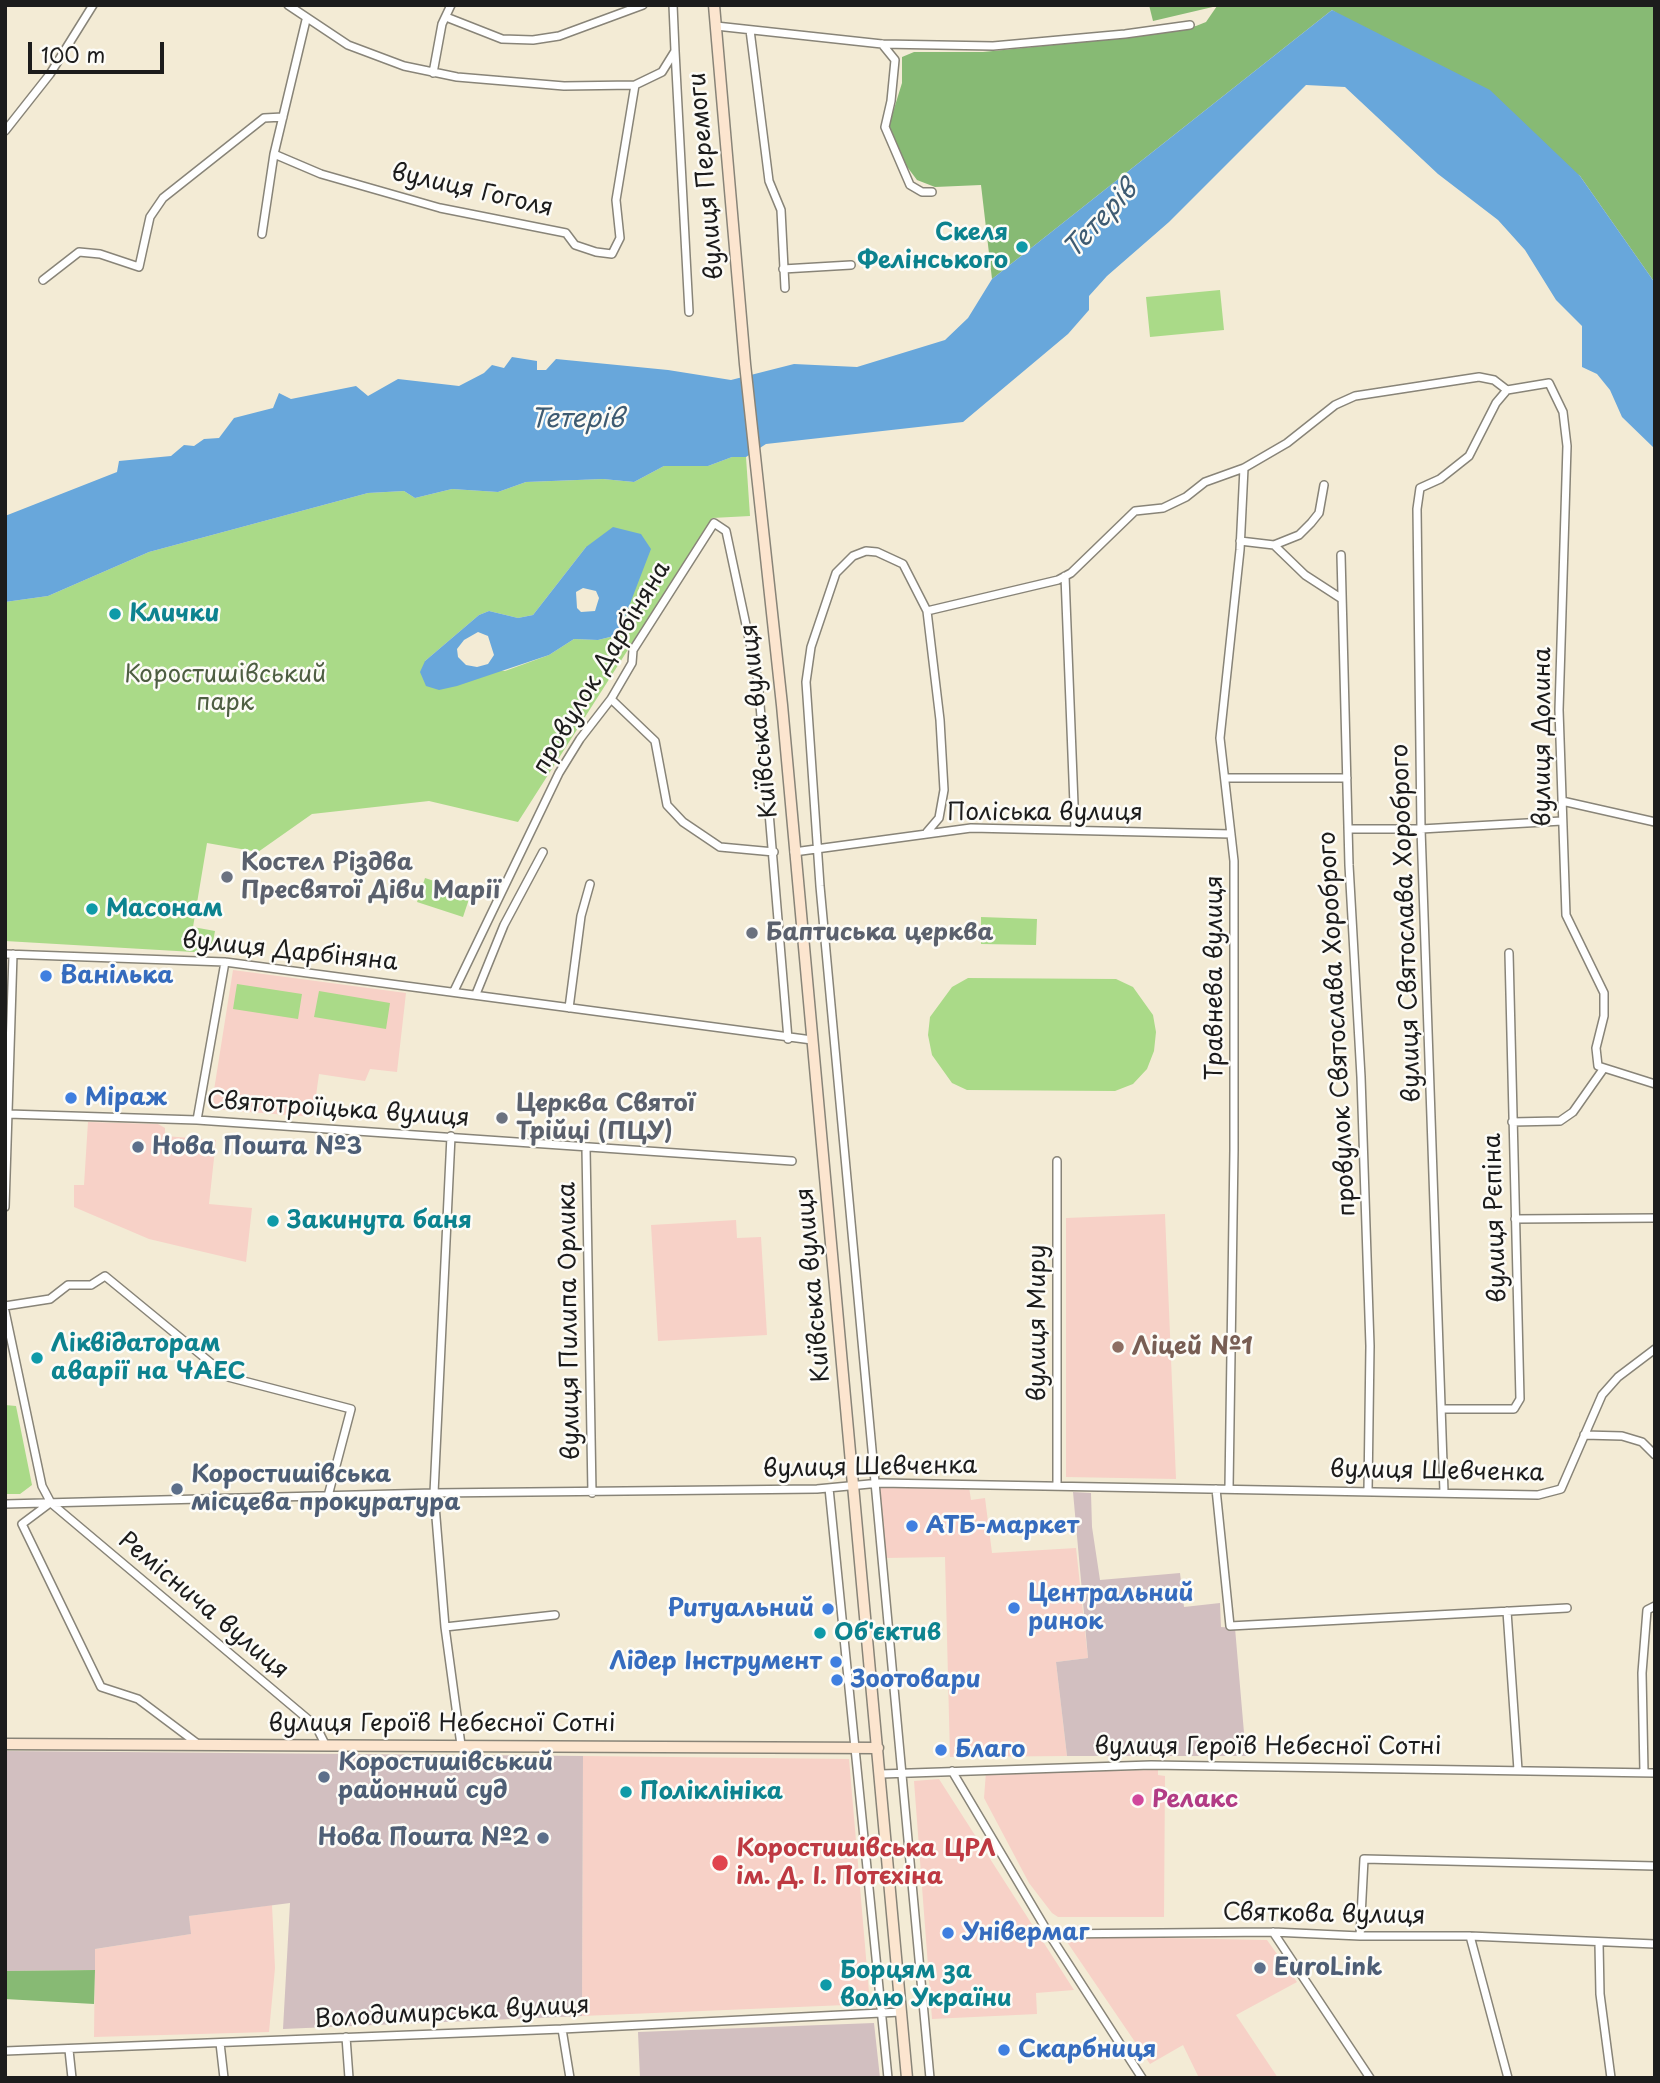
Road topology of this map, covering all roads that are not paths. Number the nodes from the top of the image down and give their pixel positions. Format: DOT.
graph roads {
  1 [pos="93,5"];
  2 [pos="288,5"];
  3 [pos="451,5"];
  4 [pos="643,5"];
  5 [pos="673,5"];
  6 [pos="714,5"];
  7 [pos="446,17"];
  8 [pos="306,20"];
  9 [pos="1190,25"];
  10 [pos="716,26"];
  11 [pos="750,30"];
  12 [pos="882,44"];
  13 [pos="675,51"];
  14 [pos="433,73"];
  15 [pos="635,85"];
  16 [pos="283,117"];
  17 [pos="5,131"];
  18 [pos="274,154"];
  19 [pos="932,192"];
  20 [pos="262,234"];
  21 [pos="850,265"];
  22 [pos="783,270"];
  23 [pos="43,280"];
  24 [pos="785,288"];
  25 [pos="689,313"];
  26 [pos="1507,390"];
  27 [pos="1244,468"];
  28 [pos="1324,485"];
  29 [pos="758,489"];
  30 [pos="1240,541"];
  31 [pos="1274,545"];
  32 [pos="1341,555"];
  33 [pos="1065,576"];
  34 [pos="1342,599"];
  35 [pos="927,611"];
  36 [pos="611,699"];
  37 [pos="1226,778"];
  38 [pos="1347,778"];
  39 [pos="1562,802"];
  40 [pos="1562,821"];
  41 [pos="1655,822"];
  42 [pos="1348,829"];
  43 [pos="1421,829"];
  44 [pos="1075,830"];
  45 [pos="926,832"];
  46 [pos="1231,834"];
  47 [pos="818,848"];
  48 [pos="543,852"];
  49 [pos="774,852"];
  50 [pos="794,852"];
  51 [pos="590,884"];
  52 [pos="1509,953"];
  53 [pos="9,954"];
  54 [pos="225,962"];
  55 [pos="454,991"];
  56 [pos="476,994"];
  57 [pos="569,1008"];
  58 [pos="788,1039"];
  59 [pos="812,1040"];
  60 [pos="1604,1068"];
  61 [pos="1655,1084"];
  62 [pos="8,1114"];
  63 [pos="197,1120"];
  64 [pos="1512,1122"];
  65 [pos="451,1136"];
  66 [pos="586,1148"];
  67 [pos="792,1161"];
  68 [pos="1057,1161"];
  69 [pos="5,1207"];
  70 [pos="1655,1218"];
  71 [pos="1515,1219"];
  72 [pos="5,1308"];
  73 [pos="1655,1349"];
  74 [pos="1443,1409"];
  75 [pos="1584,1435"];
  76 [pos="1655,1455"];
  77 [pos="877,1483"];
  78 [pos="854,1485"];
  79 [pos="1057,1485"];
  80 [pos="829,1488"];
  81 [pos="1216,1489"];
  82 [pos="1229,1489"];
  83 [pos="1368,1490"];
  84 [pos="1444,1492"];
  85 [pos="434,1493"];
  86 [pos="592,1493"];
  87 [pos="328,1496"];
  88 [pos="51,1503"];
  89 [pos="5,1504"];
  90 [pos="1655,1606"];
  91 [pos="1567,1608"];
  92 [pos="1507,1611"];
  93 [pos="555,1615"];
  94 [pos="445,1627"];
  95 [pos="5,1744"];
  96 [pos="198,1744"];
  97 [pos="325,1744"];
  98 [pos="461,1745"];
  99 [pos="856,1748"];
  100 [pos="878,1748"];
  101 [pos="1518,1770"];
  102 [pos="952,1771"];
  103 [pos="1644,1772"];
  104 [pos="902,1773"];
  105 [pos="1655,1773"];
  106 [pos="881,1774"];
  107 [pos="1655,1866"];
  108 [pos="1273,1932"];
  109 [pos="1049,1934"];
  110 [pos="1360,1936"];
  111 [pos="1470,1936"];
  112 [pos="1599,1943"];
  113 [pos="1655,1944"];
  114 [pos="901,2012"];
  115 [pos="881,2013"];
  116 [pos="562,2029"];
  117 [pos="346,2037"];
  118 [pos="220,2043"];
  119 [pos="69,2050"];
  120 [pos="5,2051"];
  121 [pos="72,2078"];
  122 [pos="224,2078"];
  123 [pos="349,2078"];
  124 [pos="570,2078"];
  125 [pos="888,2078"];
  126 [pos="907,2078"];
  127 [pos="930,2078"];
  128 [pos="1142,2078"];
  129 [pos="1370,2078"];
  130 [pos="1508,2078"];
  131 [pos="1611,2078"];
  1 -- 17 [label="street"];
  2 -- 8 [label="street"];
  3 -- 7 [label="street"];
  4 -- 7 [label="street"];
  5 -- 13 [label="street, вулиця Перемоги"];
  6 -- 10 [label="main road, вулиця Перемоги"];
  7 -- 14 [label="street"];
  8 -- 14 [label="street"];
  8 -- 16 [label="street"];
  9 -- 12 [label="street"];
  10 -- 11 [label="street"];
  10 -- 29 [label="main road, вулиця Перемоги"];
  11 -- 12 [label="street"];
  11 -- 22 [label="street"];
  12 -- 19 [label="street"];
  13 -- 15 [label="street"];
  13 -- 25 [label="street, вулиця Перемоги"];
  14 -- 15 [label="street"];
  15 -- 18 [label="street, вулиця Гоголя"];
  16 -- 18 [label="street"];
  16 -- 23 [label="street"];
  18 -- 20 [label="street"];
  21 -- 22 [label="street"];
  22 -- 24 [label="street"];
  26 -- 27 [label="street"];
  26 -- 39 [label="street, вулиця Долина"];
  26 -- 43 [label="street, вулиця Святослава Хороброго"];
  27 -- 30 [label="street, Травнева вулиця"];
  27 -- 33 [label="street"];
  28 -- 31 [label="street"];
  29 -- 50 [label="main road, Київська вулиця"];
  30 -- 31 [label="street"];
  30 -- 37 [label="street, Травнева вулиця"];
  31 -- 34 [label="street"];
  32 -- 34 [label="street, провулок Святослава Хороброго"];
  33 -- 35 [label="street"];
  33 -- 44 [label="street"];
  34 -- 38 [label="street, провулок Святослава Хороброго"];
  35 -- 45 [label="street"];
  35 -- 47 [label="street, Київська вулиця"];
  36 -- 49 [label="street"];
  36 -- 49 [label="street, провулок Дарбіняна"];
  36 -- 55 [label="street, провулок Дарбіняна"];
  37 -- 38 [label="street"];
  37 -- 46 [label="street, Травнева вулиця"];
  38 -- 42 [label="street, провулок Святослава Хороброго"];
  39 -- 40 [label="street, вулиця Долина"];
  39 -- 41 [label="street"];
  40 -- 43 [label="street"];
  40 -- 60 [label="street, вулиця Долина"];
  42 -- 43 [label="street"];
  42 -- 83 [label="street, провулок Святослава Хороброго"];
  43 -- 74 [label="street, вулиця Святослава Хороброго"];
  44 -- 45 [label="street, Поліська вулиця"];
  44 -- 46 [label="street, Поліська вулиця"];
  45 -- 47 [label="street, Поліська вулиця"];
  46 -- 82 [label="street, Травнева вулиця"];
  47 -- 50 [label="street, Поліська вулиця"];
  47 -- 77 [label="street, Київська вулиця"];
  48 -- 56 [label="street"];
  49 -- 58 [label="street, Київська вулиця"];
  50 -- 59 [label="main road, Київська вулиця"];
  51 -- 57 [label="street"];
  52 -- 64 [label="street, вулиця Рєпіна"];
  53 -- 54 [label="street, вулиця Дарбіняна"];
  53 -- 62 [label="street"];
  54 -- 55 [label="street, вулиця Дарбіняна"];
  54 -- 63 [label="street"];
  55 -- 56 [label="street, вулиця Дарбіняна"];
  56 -- 57 [label="street, вулиця Дарбіняна"];
  57 -- 58 [label="street, вулиця Дарбіняна"];
  58 -- 59 [label="street, вулиця Дарбіняна"];
  59 -- 78 [label="main road, Київська вулиця"];
  60 -- 61 [label="street"];
  60 -- 64 [label="street"];
  62 -- 63 [label="street, Святотроїцька вулиця"];
  62 -- 69 [label="street"];
  63 -- 65 [label="street, Святотроїцька вулиця"];
  64 -- 71 [label="street, вулиця Рєпіна"];
  65 -- 66 [label="street, Святотроїцька вулиця"];
  65 -- 85 [label="street"];
  66 -- 67 [label="street, Святотроїцька вулиця"];
  66 -- 86 [label="street, вулиця Пилипа Орлика"];
  68 -- 79 [label="street, вулиця Миру"];
  70 -- 71 [label="street"];
  71 -- 74 [label="street, вулиця Рєпіна"];
  72 -- 87 [label="street"];
  72 -- 88 [label="street"];
  73 -- 75 [label="street, вулиця Шевченка"];
  74 -- 84 [label="street, вулиця Святослава Хороброго"];
  75 -- 76 [label="street"];
  75 -- 84 [label="street, вулиця Шевченка"];
  77 -- 78 [label="street, вулиця Шевченка"];
  77 -- 79 [label="street, вулиця Шевченка"];
  77 -- 104 [label="street, Київська вулиця"];
  78 -- 80 [label="street, вулиця Шевченка"];
  78 -- 100 [label="main road, Київська вулиця"];
  79 -- 81 [label="street, вулиця Шевченка"];
  80 -- 86 [label="street, вулиця Шевченка"];
  80 -- 99 [label="street"];
  81 -- 82 [label="street, вулиця Шевченка"];
  81 -- 92 [label="street"];
  82 -- 83 [label="street, вулиця Шевченка"];
  83 -- 84 [label="street, вулиця Шевченка"];
  85 -- 86 [label="street, вулиця Шевченка"];
  85 -- 87 [label="street, вулиця Шевченка"];
  85 -- 94 [label="street"];
  87 -- 88 [label="street, вулиця Шевченка"];
  88 -- 89 [label="street, вулиця Шевченка"];
  88 -- 96 [label="street"];
  88 -- 97 [label="street, Реміснича вулиця"];
  90 -- 103 [label="street"];
  91 -- 92 [label="street"];
  92 -- 101 [label="street"];
  93 -- 94 [label="street"];
  94 -- 98 [label="street"];
  95 -- 96 [label="main road, вулиця Героїв Небесної Сотні"];
  96 -- 97 [label="main road, вулиця Героїв Небесної Сотні"];
  97 -- 98 [label="main road, вулиця Героїв Небесної Сотні"];
  98 -- 99 [label="main road, вулиця Героїв Небесної Сотні"];
  99 -- 100 [label="main road, вулиця Героїв Небесної Сотні"];
  99 -- 115 [label="street"];
  100 -- 106 [label="main road, Київська вулиця"];
  101 -- 102 [label="street, вулиця Героїв Небесної Сотні"];
  101 -- 103 [label="street, вулиця Героїв Небесної Сотні"];
  102 -- 104 [label="street, вулиця Героїв Небесної Сотні"];
  102 -- 109 [label="street"];
  103 -- 105 [label="street, вулиця Героїв Небесної Сотні"];
  104 -- 106 [label="street, вулиця Героїв Небесної Сотні"];
  104 -- 127 [label="street, Київська вулиця"];
  106 -- 114 [label="main road, Київська вулиця"];
  107 -- 110 [label="street"];
  108 -- 109 [label="street, Святкова вулиця"];
  108 -- 110 [label="street, Святкова вулиця"];
  108 -- 129 [label="street"];
  109 -- 128 [label="street"];
  110 -- 111 [label="street, Святкова вулиця"];
  111 -- 112 [label="street, Святкова вулиця"];
  111 -- 130 [label="street"];
  112 -- 113 [label="street, Святкова вулиця"];
  112 -- 131 [label="street"];
  114 -- 115 [label="street, Володимирська вулиця"];
  114 -- 126 [label="main road, Київська вулиця"];
  115 -- 116 [label="street, Володимирська вулиця"];
  115 -- 125 [label="street"];
  116 -- 117 [label="street, Володимирська вулиця"];
  116 -- 124 [label="street"];
  117 -- 118 [label="street, Володимирська вулиця"];
  117 -- 123 [label="street"];
  118 -- 119 [label="street, Володимирська вулиця"];
  118 -- 122 [label="street"];
  119 -- 120 [label="street, Володимирська вулиця"];
  119 -- 121 [label="street"];
}
